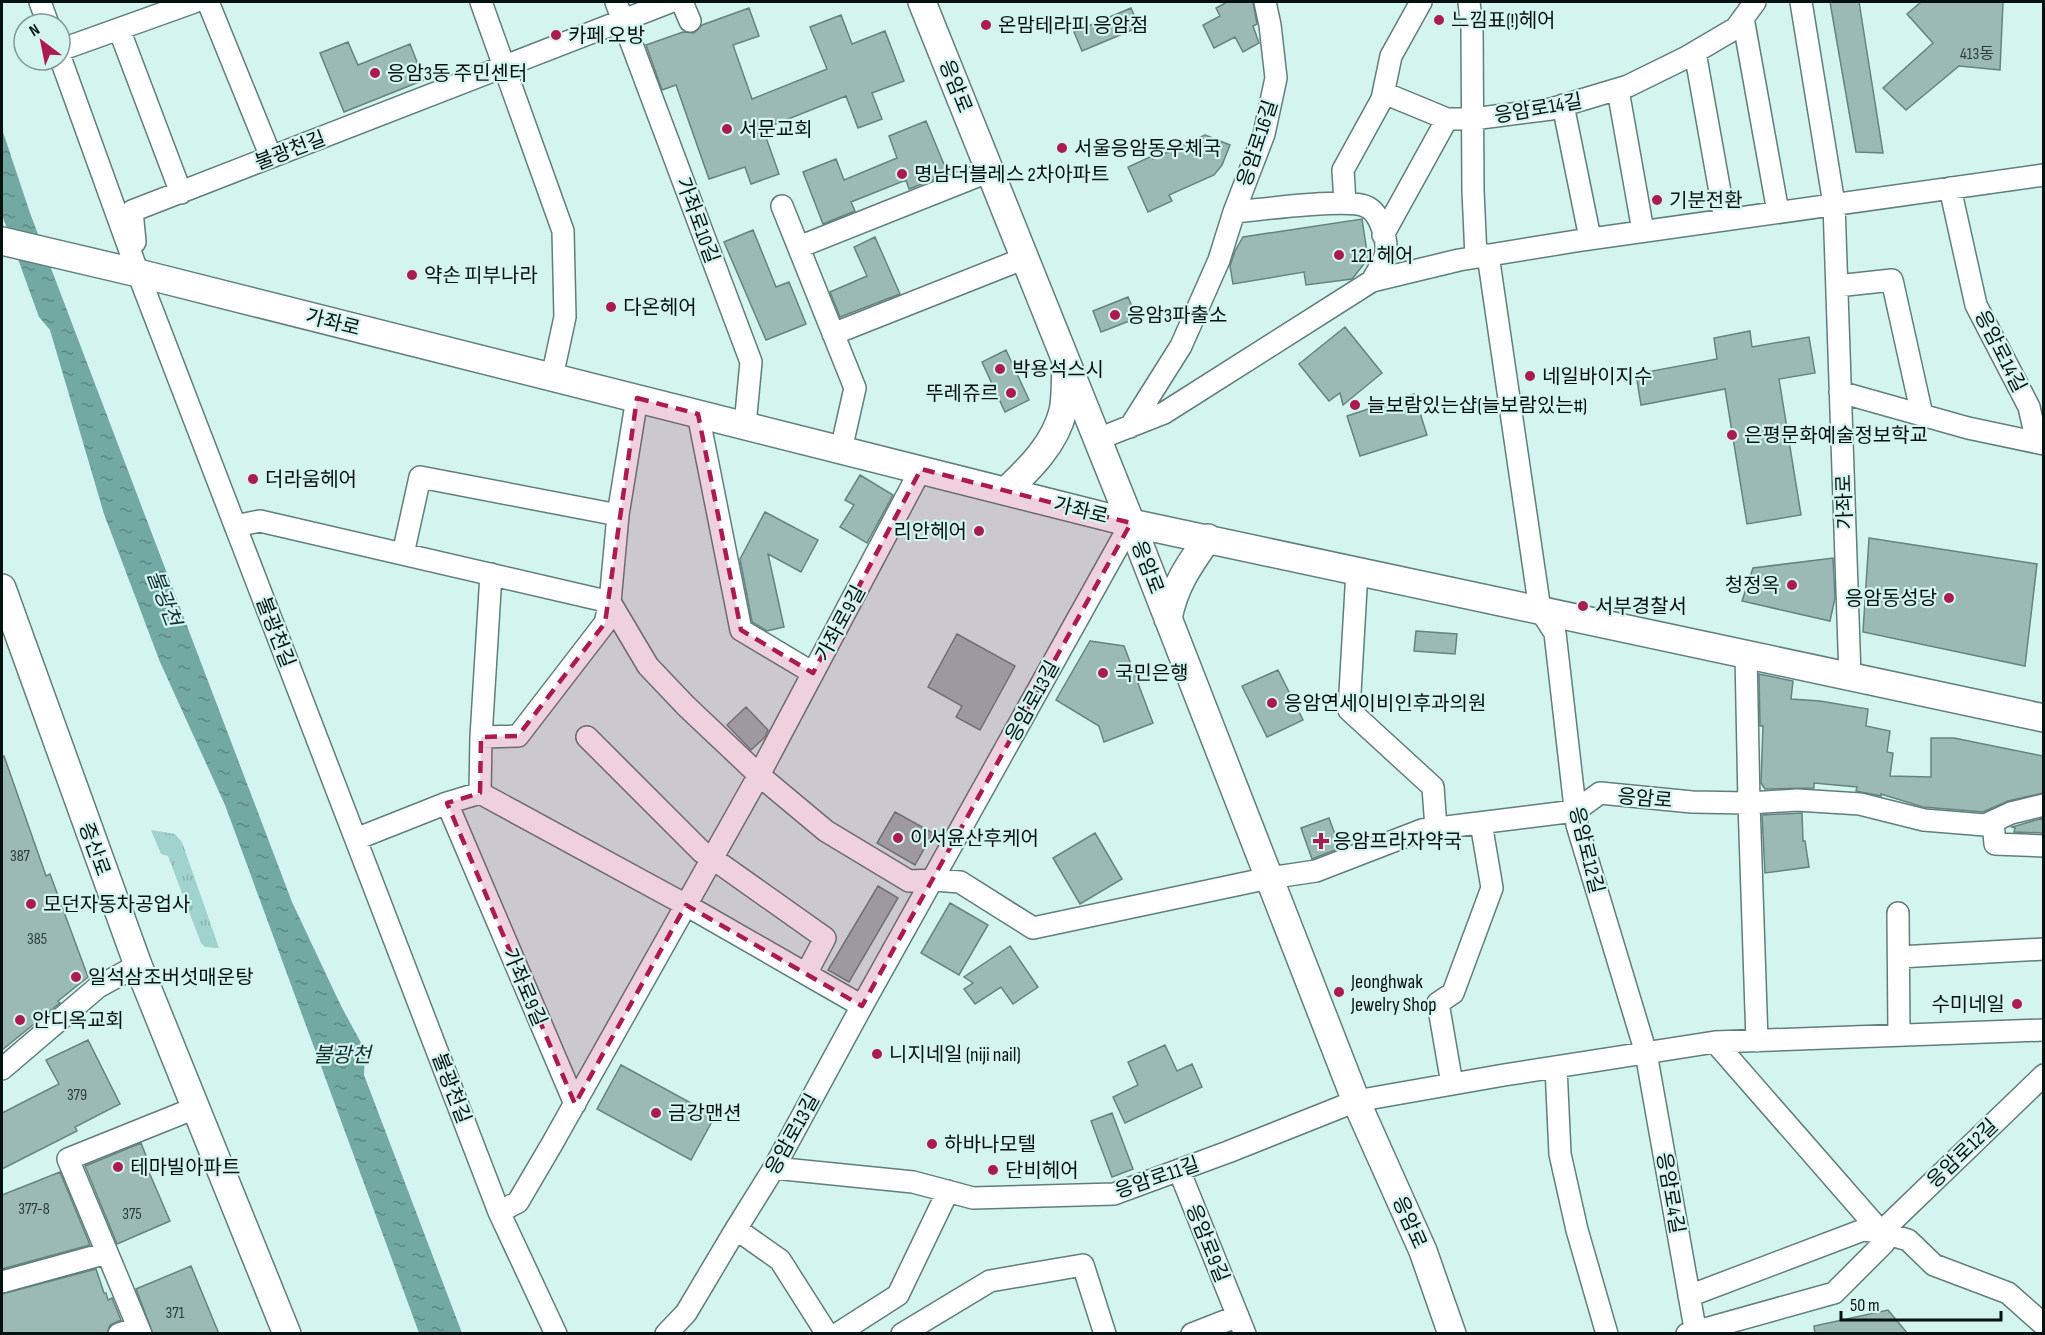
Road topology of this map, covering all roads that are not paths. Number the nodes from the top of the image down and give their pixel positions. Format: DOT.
graph roads {
  1 [pos="194,2"];
  2 [pos="208,2"];
  3 [pos="481,2"];
  4 [pos="670,2"];
  5 [pos="922,2"];
  6 [pos="1265,2"];
  7 [pos="1421,2"];
  8 [pos="1469,2"];
  9 [pos="1801,2"];
  10 [pos="157,8"];
  11 [pos="620,10"];
  12 [pos="1749,10"];
  13 [pos="119,29"];
  14 [pos="72,46"];
  15 [pos="1695,52"];
  16 [pos="505,65"];
  17 [pos="65,72"];
  18 [pos="1618,90"];
  19 [pos="1383,93"];
  20 [pos="1563,105"];
  21 [pos="1447,119"];
  22 [pos="1473,119"];
  23 [pos="271,157"];
  24 [pos="990,171"];
  25 [pos="2043,175"];
  26 [pos="1950,188"];
  27 [pos="181,192"];
  28 [pos="1345,203"];
  29 [pos="1834,204"];
  30 [pos="782,206"];
  31 [pos="1234,212"];
  32 [pos="1778,212"];
  33 [pos="1725,220"];
  34 [pos="1643,231"];
  35 [pos="1383,235"];
  36 [pos="1590,238"];
  37 [pos="2,241"];
  38 [pos="799,247"];
  39 [pos="1482,256"];
  40 [pos="1025,258"];
  41 [pos="126,270"];
  42 [pos="1372,281"];
  43 [pos="1837,286"];
  44 [pos="833,333"];
  45 [pos="1066,361"];
  46 [pos="552,377"];
  47 [pos="1840,392"];
  48 [pos="637,399"];
  49 [pos="698,414"];
  50 [pos="1922,415"];
  51 [pos="745,425"];
  52 [pos="1130,427"];
  53 [pos="1098,439"];
  54 [pos="2040,443"];
  55 [pos="841,450"];
  56 [pos="921,470"];
  57 [pos="1006,491"];
  58 [pos="618,515"];
  59 [pos="1131,523"];
  60 [pos="235,526"];
  61 [pos="1208,538"];
  62 [pos="403,554"];
  63 [pos="1357,571"];
  64 [pos="491,574"];
  65 [pos="2,588"];
  66 [pos="609,602"];
  67 [pos="1540,610"];
  68 [pos="1168,619"];
  69 [pos="1746,655"];
  70 [pos="813,673"];
  71 [pos="1850,677"];
  72 [pos="2043,718"];
  73 [pos="481,737"];
  74 [pos="586,738"];
  75 [pos="759,775"];
  76 [pos="480,793"];
  77 [pos="447,803"];
  78 [pos="1749,803"];
  79 [pos="2043,805"];
  80 [pos="1575,811"];
  81 [pos="1993,822"];
  82 [pos="1480,823"];
  83 [pos="1436,828"];
  84 [pos="356,839"];
  85 [pos="2043,846"];
  86 [pos="712,858"];
  87 [pos="1269,878"];
  88 [pos="934,880"];
  89 [pos="686,905"];
  90 [pos="1898,913"];
  91 [pos="2043,949"];
  92 [pos="1899,957"];
  93 [pos="138,965"];
  94 [pos="806,974"];
  95 [pos="862,1006"];
  96 [pos="2043,1030"];
  97 [pos="1899,1035"];
  98 [pos="1757,1041"];
  99 [pos="1715,1042"];
  100 [pos="1646,1053"];
  101 [pos="1556,1067"];
  102 [pos="2,1070"];
  103 [pos="2043,1075"];
  104 [pos="1452,1084"];
  105 [pos="1356,1101"];
  106 [pos="574,1104"];
  107 [pos="195,1108"];
  108 [pos="774,1168"];
  109 [pos="1179,1170"];
  110 [pos="948,1191"];
  111 [pos="499,1212"];
  112 [pos="736,1229"];
  113 [pos="1881,1232"];
  114 [pos="107,1253"];
  115 [pos="2,1282"];
  116 [pos="1689,1296"];
  117 [pos="883,1305"];
  118 [pos="1242,1325"];
  119 [pos="2043,1325"];
  120 [pos="133,1332"];
  121 [pos="1693,1332"];
  122 [pos="287,1334"];
  123 [pos="556,1334"];
  124 [pos="666,1334"];
  125 [pos="827,1334"];
  126 [pos="837,1334"];
  127 [pos="892,1334"];
  128 [pos="902,1334"];
  129 [pos="1105,1334"];
  130 [pos="1192,1334"];
  131 [pos="1452,1334"];
  132 [pos="1607,1334"];
  1 -- 10 [label="street"];
  2 -- 23 [label="street"];
  3 -- 16 [label="street"];
  4 -- 11 [label="street"];
  5 -- 24 [label="main road, 응암로"];
  6 -- 31 [label="street, 응암로16길"];
  7 -- 19 [label="street"];
  8 -- 22 [label="street"];
  9 -- 29 [label="street"];
  10 -- 13 [label="street"];
  11 -- 16 [label="street"];
  11 -- 51 [label="street, 가좌로10길"];
  12 -- 15 [label="street, 응암로14길"];
  12 -- 32 [label="street, 응암로14길"];
  13 -- 14 [label="street"];
  13 -- 27 [label="street"];
  15 -- 18 [label="street, 응암로14길"];
  15 -- 33 [label="street"];
  16 -- 23 [label="street, 불광천길"];
  16 -- 46 [label="street"];
  17 -- 41 [label="street, 불광천길"];
  18 -- 20 [label="street, 응암로14길"];
  18 -- 34 [label="street"];
  19 -- 21 [label="street"];
  19 -- 28 [label="street"];
  20 -- 22 [label="street, 응암로14길"];
  20 -- 36 [label="street"];
  21 -- 22 [label="street"];
  21 -- 35 [label="street"];
  22 -- 39 [label="street, 응암로14길"];
  23 -- 27 [label="street, 불광천길"];
  24 -- 38 [label="street"];
  24 -- 40 [label="main road, 응암로"];
  25 -- 26 [label="street"];
  26 -- 29 [label="street"];
  26 -- 54 [label="street, 응암로14길"];
  27 -- 41 [label="street, 불광천길"];
  28 -- 31 [label="street"];
  28 -- 35 [label="street"];
  29 -- 32 [label="street"];
  29 -- 43 [label="street"];
  30 -- 38 [label="street"];
  31 -- 52 [label="street"];
  32 -- 33 [label="street"];
  33 -- 34 [label="street"];
  34 -- 36 [label="street"];
  35 -- 42 [label="street"];
  36 -- 39 [label="street"];
  37 -- 41 [label="main road, 가좌로"];
  38 -- 44 [label="street"];
  39 -- 42 [label="street"];
  39 -- 67 [label="street"];
  40 -- 44 [label="street"];
  40 -- 45 [label="main road, 응암로"];
  41 -- 46 [label="main road, 가좌로"];
  41 -- 60 [label="street, 불광천길"];
  42 -- 52 [label="street"];
  43 -- 47 [label="street"];
  43 -- 50 [label="street"];
  44 -- 55 [label="street"];
  45 -- 53 [label="main road, 응암로"];
  45 -- 57 [label="main road"];
  46 -- 48 [label="main road, 가좌로"];
  47 -- 50 [label="street"];
  47 -- 71 [label="street, 가좌로"];
  48 -- 49 [label="main road, 가좌로"];
  48 -- 58 [label="street"];
  49 -- 51 [label="main road, 가좌로"];
  49 -- 70 [label="street"];
  50 -- 54 [label="street"];
  51 -- 55 [label="main road, 가좌로"];
  52 -- 53 [label="street"];
  53 -- 59 [label="main road, 응암로"];
  55 -- 56 [label="main road, 가좌로"];
  56 -- 57 [label="main road, 가좌로"];
  56 -- 70 [label="street, 가좌로9길"];
  57 -- 59 [label="main road, 가좌로"];
  58 -- 62 [label="street"];
  58 -- 66 [label="street"];
  59 -- 61 [label="main road, 가좌로"];
  59 -- 68 [label="main road, 응암로"];
  59 -- 88 [label="street, 응암로13길"];
  60 -- 62 [label="street"];
  60 -- 84 [label="street, 불광천길"];
  61 -- 63 [label="main road, 가좌로"];
  61 -- 68 [label="main road"];
  62 -- 64 [label="street"];
  63 -- 67 [label="main road, 가좌로"];
  63 -- 83 [label="street"];
  64 -- 66 [label="street"];
  64 -- 73 [label="street"];
  65 -- 93 [label="main road, 증산로"];
  66 -- 73 [label="street"];
  66 -- 75 [label="street"];
  67 -- 69 [label="main road, 가좌로"];
  67 -- 80 [label="street, 응암로12길"];
  68 -- 87 [label="main road, 응암로"];
  69 -- 71 [label="main road, 가좌로"];
  69 -- 78 [label="street"];
  70 -- 75 [label="street, 가좌로9길"];
  71 -- 72 [label="main road, 가좌로"];
  73 -- 76 [label="street"];
  74 -- 86 [label="street"];
  75 -- 86 [label="street, 가좌로9길"];
  75 -- 88 [label="street"];
  76 -- 77 [label="street"];
  76 -- 89 [label="street"];
  77 -- 84 [label="street"];
  77 -- 106 [label="street, 가좌로9길"];
  78 -- 80 [label="street, 응암로"];
  78 -- 81 [label="street"];
  78 -- 98 [label="street"];
  79 -- 81 [label="street"];
  80 -- 82 [label="street, 응암로"];
  80 -- 100 [label="street, 응암로12길"];
  81 -- 85 [label="street"];
  82 -- 83 [label="street, 응암로"];
  82 -- 104 [label="street"];
  83 -- 87 [label="street, 응암로"];
  84 -- 111 [label="street, 불광천길"];
  86 -- 89 [label="street, 가좌로9길"];
  86 -- 94 [label="street"];
  87 -- 88 [label="street"];
  87 -- 105 [label="main road, 응암로"];
  88 -- 95 [label="street, 응암로13길"];
  89 -- 94 [label="street"];
  89 -- 106 [label="street, 가좌로9길"];
  90 -- 92 [label="street"];
  91 -- 92 [label="street"];
  92 -- 97 [label="street"];
  93 -- 102 [label="street"];
  93 -- 107 [label="main road, 증산로"];
  94 -- 95 [label="street"];
  95 -- 108 [label="street, 응암로13길"];
  96 -- 97 [label="street"];
  97 -- 98 [label="street"];
  98 -- 99 [label="street"];
  99 -- 100 [label="street"];
  99 -- 113 [label="street"];
  100 -- 101 [label="street"];
  100 -- 116 [label="street, 응암로4길"];
  101 -- 104 [label="street"];
  101 -- 132 [label="street"];
  103 -- 113 [label="street, 응암로12길"];
  104 -- 105 [label="street"];
  105 -- 109 [label="street, 응암로11길"];
  105 -- 131 [label="main road, 응암로"];
  106 -- 111 [label="street, 가좌로9길"];
  107 -- 114 [label="street"];
  107 -- 122 [label="main road, 증산로"];
  108 -- 110 [label="street, 응암로11길"];
  108 -- 112 [label="street, 응암로13길"];
  109 -- 110 [label="street, 응암로11길"];
  109 -- 118 [label="street, 응암로9길"];
  110 -- 117 [label="street"];
  111 -- 123 [label="street, 불광천길"];
  112 -- 124 [label="street, 응암로13길"];
  112 -- 125 [label="street"];
  113 -- 116 [label="street"];
  113 -- 119 [label="street"];
  113 -- 121 [label="street"];
  114 -- 115 [label="street"];
  114 -- 120 [label="street"];
  116 -- 121 [label="street, 응암로4길"];
  117 -- 126 [label="street"];
  117 -- 127 [label="street"];
  118 -- 130 [label="street, 응암로9길"];
  128 -- 129 [label="street"];
}
